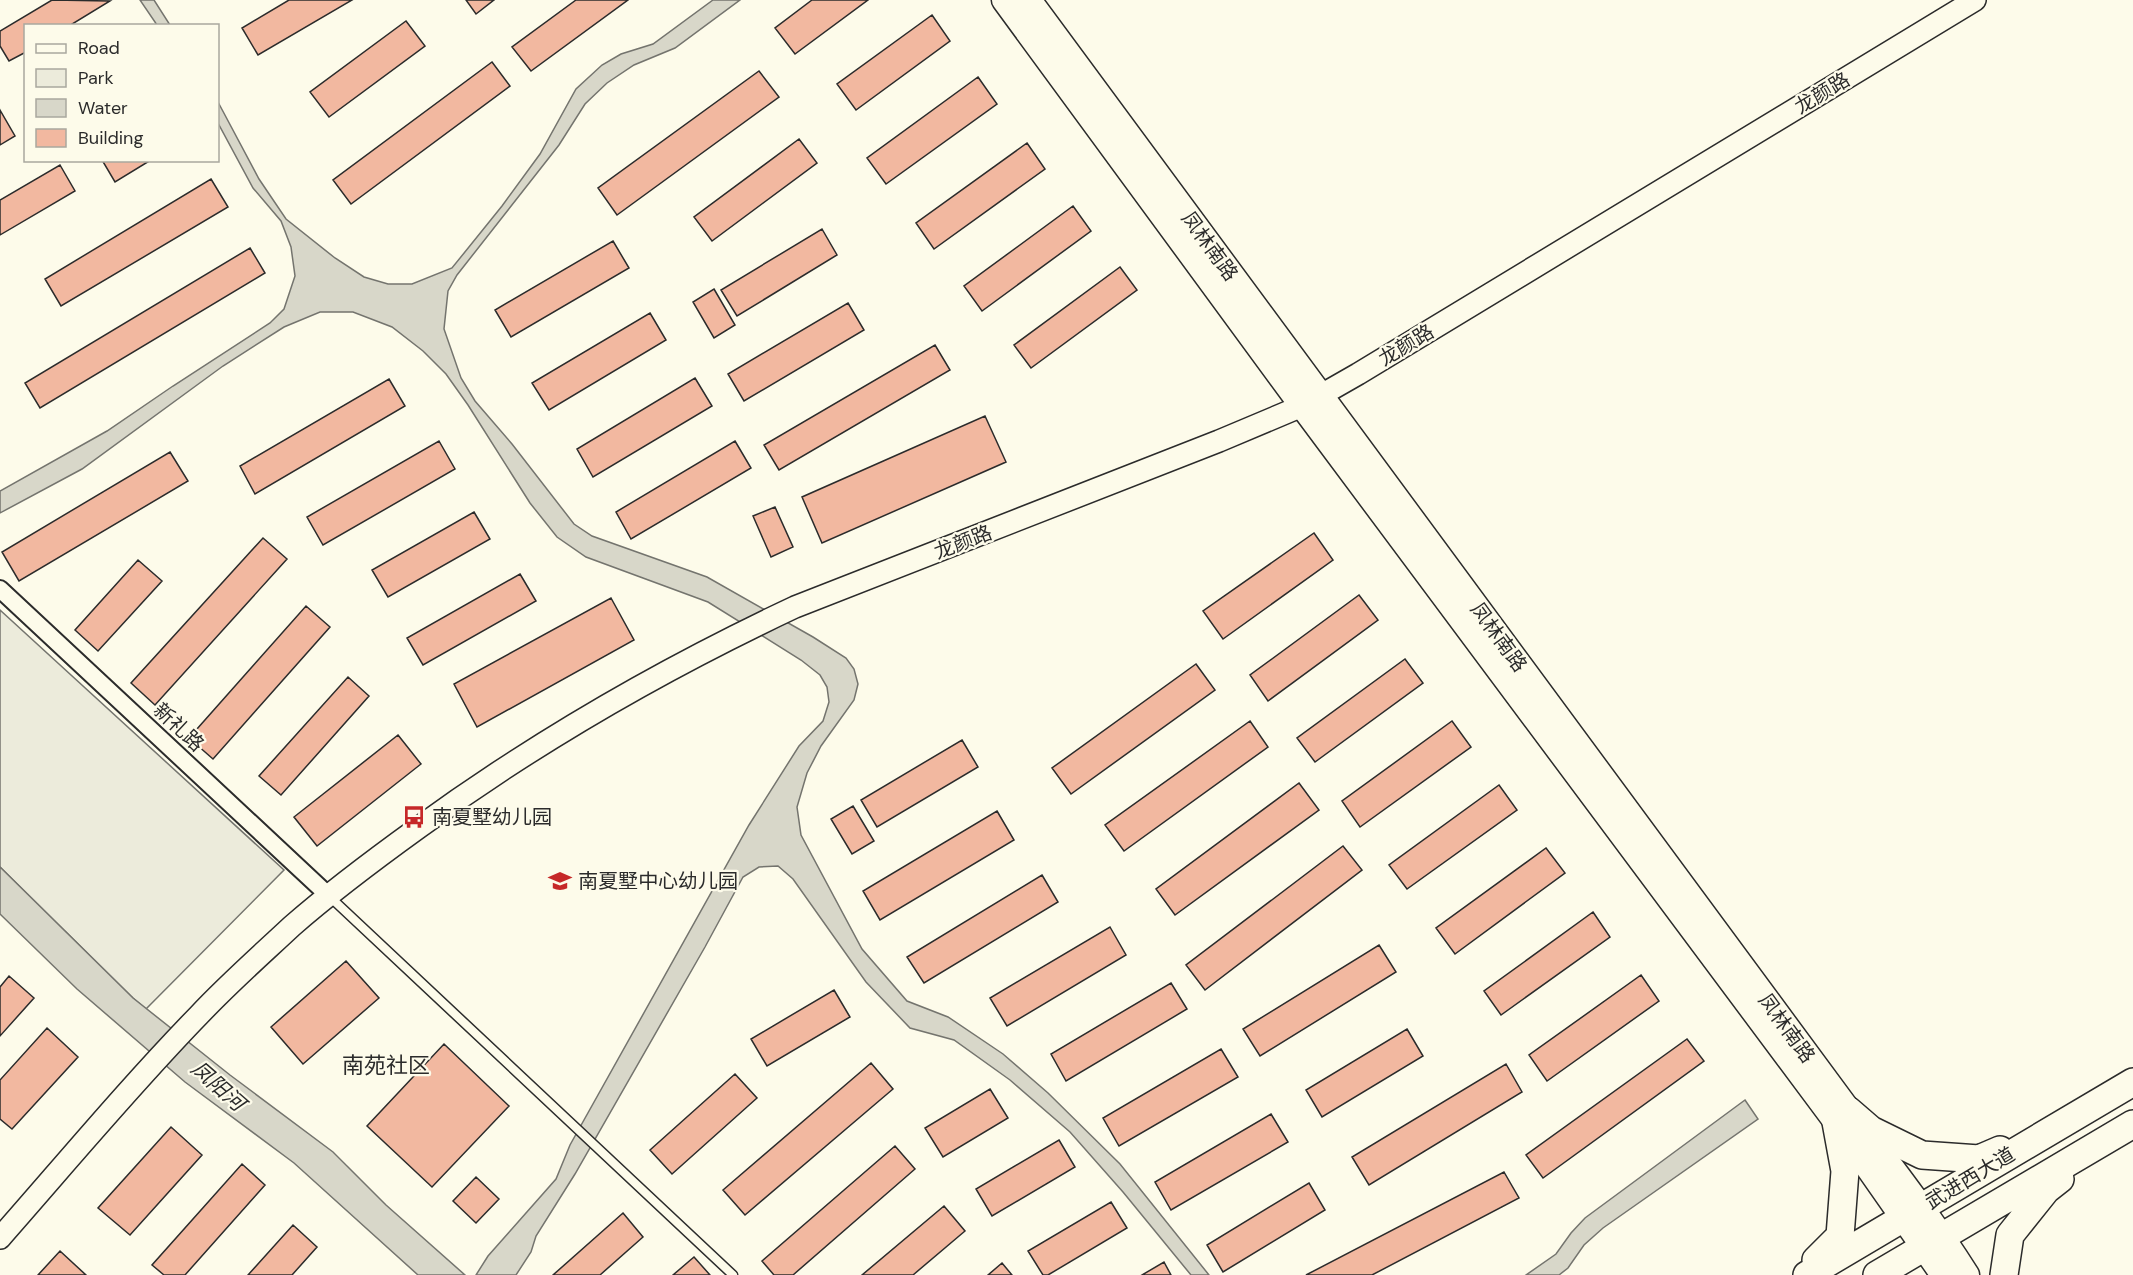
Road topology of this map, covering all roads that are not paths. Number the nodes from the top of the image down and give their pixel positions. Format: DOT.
graph roads {
  1 [pos="1004,0"];
  2 [pos="1029,0"];
  3 [pos="1975,0"];
  4 [pos="1311,401"];
  5 [pos="0,589"];
  6 [pos="329,896"];
  7 [pos="2133,1082"];
  8 [pos="1842,1117"];
  9 [pos="2124,1129"];
  10 [pos="2049,1131"];
  11 [pos="1912,1212"];
  12 [pos="0,1238"];
  13 [pos="1934,1242"];
  14 [pos="733,1275"];
  15 [pos="1801,1275"];
  16 [pos="1807,1275"];
  17 [pos="1877,1275"];
  18 [pos="1943,1275"];
  19 [pos="1967,1275"];
  20 [pos="2004,1275"];
  1 -- 4 [label="main road, 凤林南路"];
  2 -- 4 [label="main road, 凤林南路"];
  3 -- 4 [label="street, 龙颜路"];
  4 -- 6 [label="street, 龙颜路"];
  4 -- 8 [label="main road, 凤林南路"];
  5 -- 6 [label="street, 新礼路"];
  6 -- 12 [label="street, 龙颜路"];
  6 -- 14 [label="lane"];
  7 -- 10 [label="main road, 武进西大道"];
  8 -- 10 [label="main road"];
  8 -- 11 [label="main road, 凤林南路"];
  8 -- 15 [label="main road"];
  9 -- 13 [label="main road, 武进西大道"];
  9 -- 20 [label="main road"];
  10 -- 11 [label="main road, 武进西大道"];
  11 -- 13 [label="main road, 凤林南路"];
  11 -- 16 [label="main road, 武进西大道"];
  13 -- 17 [label="main road, 武进西大道"];
  13 -- 18 [label="main road, 凤林南路"];
  13 -- 19 [label="main road, 凤林南路"];
}
